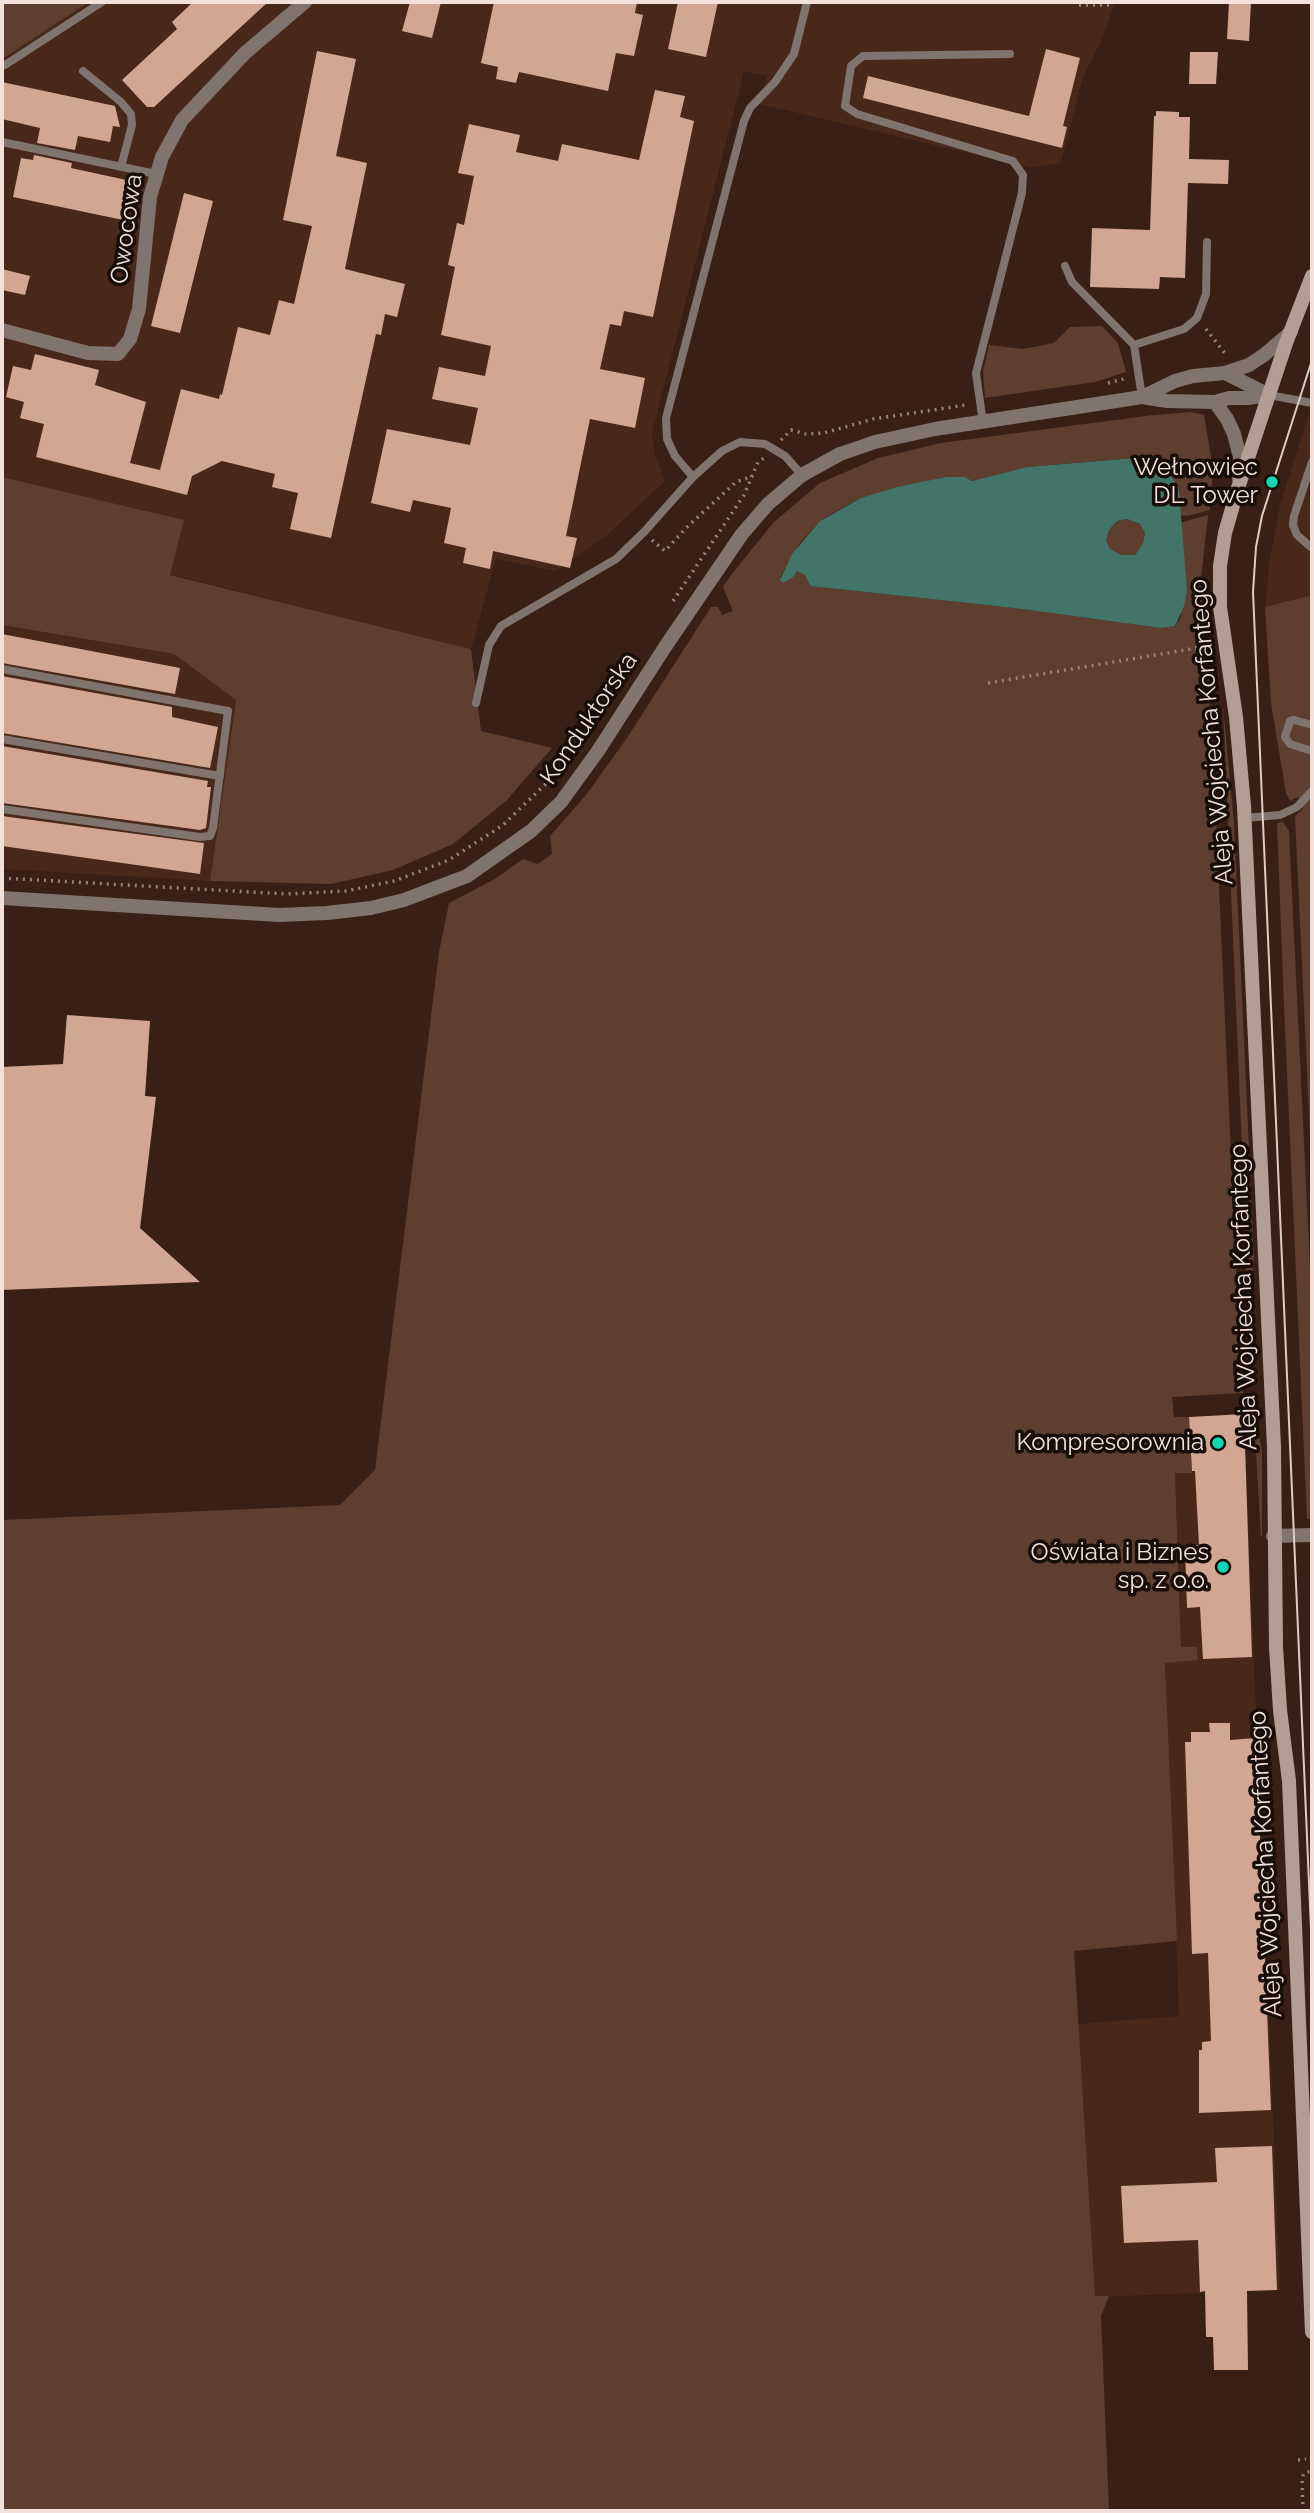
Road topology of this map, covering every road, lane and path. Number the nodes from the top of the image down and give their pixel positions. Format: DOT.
graph roads {
  1 [pos="102,2"];
  2 [pos="305,2"];
  3 [pos="807,2"];
  4 [pos="1112,2"];
  5 [pos="1079,5"];
  6 [pos="1010,54"];
  7 [pos="5,65"];
  8 [pos="83,71"];
  9 [pos="2,142"];
  10 [pos="121,167"];
  11 [pos="156,174"];
  12 [pos="1207,242"];
  13 [pos="1065,266"];
  14 [pos="1312,276"];
  15 [pos="1198,318"];
  16 [pos="2,330"];
  17 [pos="1291,332"];
  18 [pos="1134,345"];
  19 [pos="1228,357"];
  20 [pos="1225,373"];
  21 [pos="1138,375"];
  22 [pos="1106,384"];
  23 [pos="1269,395"];
  24 [pos="1142,397"];
  25 [pos="1215,402"];
  26 [pos="979,403"];
  27 [pos="1312,403"];
  28 [pos="983,423"];
  29 [pos="787,435"];
  30 [pos="758,462"];
  31 [pos="1312,462"];
  32 [pos="802,475"];
  33 [pos="753,476"];
  34 [pos="693,477"];
  35 [pos="1238,488"];
  36 [pos="644,532"];
  37 [pos="1312,548"];
  38 [pos="670,605"];
  39 [pos="1203,648"];
  40 [pos="2,668"];
  41 [pos="988,682"];
  42 [pos="476,703"];
  43 [pos="603,709"];
  44 [pos="1312,724"];
  45 [pos="2,739"];
  46 [pos="1312,751"];
  47 [pos="220,776"];
  48 [pos="1312,792"];
  49 [pos="2,809"];
  50 [pos="1245,818"];
  51 [pos="2,878"];
  52 [pos="2,898"];
  53 [pos="1312,1535"];
  54 [pos="1273,1536"];
  55 [pos="1312,2332"];
  56 [pos="1298,2459"];
  57 [pos="1306,2459"];
  58 [pos="1312,2471"];
  59 [pos="1303,2511"];
  1 -- 7 [label="lane"];
  2 -- 11 [label="street, Owocowa"];
  3 -- 34 [label="lane"];
  4 -- 5 [label="path"];
  6 -- 26 [label="lane"];
  8 -- 10 [label="lane"];
  9 -- 10 [label="lane"];
  10 -- 11 [label="lane"];
  11 -- 16 [label="street, Owocowa"];
  12 -- 15 [label="lane"];
  13 -- 18 [label="lane"];
  14 -- 17 [label="main road, Aleja Wojciecha Korfantego"];
  15 -- 18 [label="lane"];
  15 -- 19 [label="path"];
  17 -- 20 [label="street, Konduktorska"];
  17 -- 23 [label="main road, Aleja Wojciecha Korfantego"];
  18 -- 21 [label="lane"];
  20 -- 23 [label="street"];
  20 -- 24 [label="street, Konduktorska"];
  21 -- 22 [label="path"];
  21 -- 24 [label="lane"];
  23 -- 25 [label="street, Konduktorska"];
  23 -- 27 [label="lane"];
  23 -- 35 [label="main road, Aleja Wojciecha Korfantego"];
  24 -- 25 [label="street, Konduktorska"];
  24 -- 28 [label="street, Konduktorska"];
  25 -- 35 [label="street"];
  26 -- 28 [label="lane"];
  26 -- 29 [label="path"];
  28 -- 32 [label="street, Konduktorska"];
  30 -- 33 [label="path"];
  31 -- 37 [label="lane"];
  32 -- 34 [label="lane"];
  32 -- 52 [label="street, Konduktorska"];
  33 -- 36 [label="path"];
  33 -- 38 [label="path"];
  34 -- 36 [label="lane"];
  35 -- 50 [label="main road, Aleja Wojciecha Korfantego"];
  36 -- 42 [label="lane"];
  39 -- 41 [label="path"];
  40 -- 47 [label="lane"];
  43 -- 51 [label="path"];
  44 -- 46 [label="lane"];
  45 -- 47 [label="lane"];
  47 -- 49 [label="lane"];
  48 -- 50 [label="lane"];
  50 -- 54 [label="main road, Aleja Wojciecha Korfantego"];
  53 -- 54 [label="street"];
  54 -- 55 [label="main road, Aleja Wojciecha Korfantego"];
  56 -- 57 [label="path"];
  58 -- 59 [label="path"];
}
